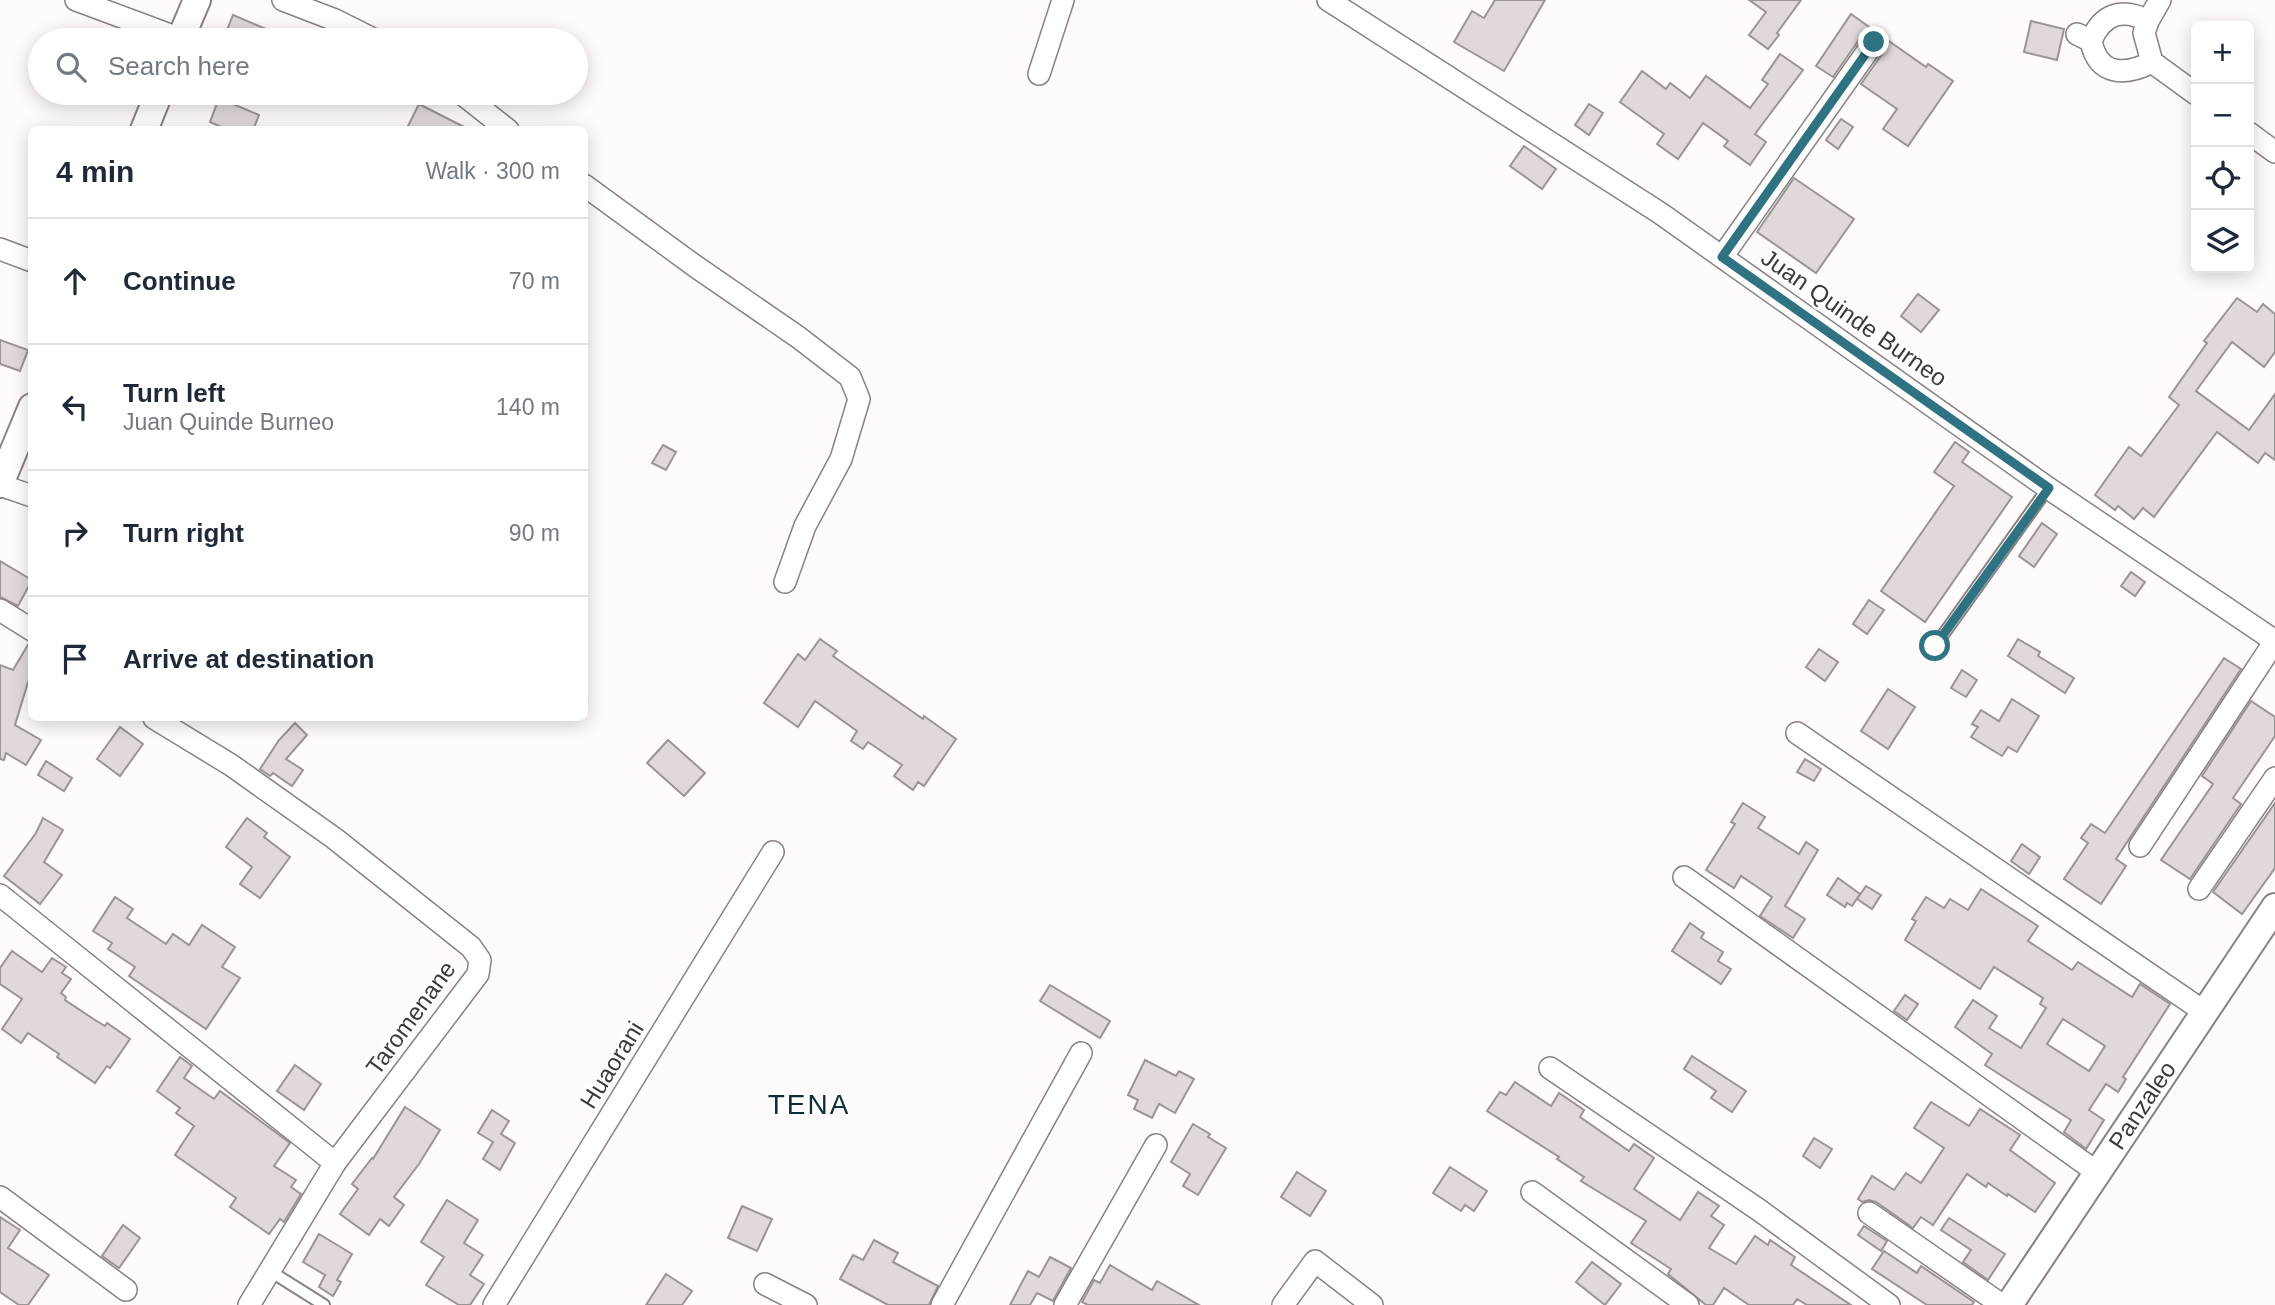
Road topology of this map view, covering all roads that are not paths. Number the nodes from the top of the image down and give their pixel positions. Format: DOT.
graph roads {
  1 [pos="76,0"];
  2 [pos="197,0"];
  3 [pos="283,0"];
  4 [pos="1063,0"];
  5 [pos="1328,0"];
  6 [pos="2160,0"];
  7 [pos="2148,21"];
  8 [pos="150,28"];
  9 [pos="186,28"];
  10 [pos="351,28"];
  11 [pos="1874,42"];
  12 [pos="2152,62"];
  13 [pos="1039,74"];
  14 [pos="2191,90"];
  15 [pos="154,105"];
  16 [pos="476,105"];
  17 [pos="146,126"];
  18 [pos="503,126"];
  19 [pos="2254,137"];
  20 [pos="2275,152"];
  21 [pos="588,188"];
  22 [pos="0,248"];
  23 [pos="1722,257"];
  24 [pos="28,259"];
  25 [pos="28,417"];
  26 [pos="0,484"];
  27 [pos="2049,488"];
  28 [pos="28,494"];
  29 [pos="785,582"];
  30 [pos="0,610"];
  31 [pos="28,628"];
  32 [pos="2275,641"];
  33 [pos="1935,646"];
  34 [pos="160,721"];
  35 [pos="1797,733"];
  36 [pos="2275,778"];
  37 [pos="2140,846"];
  38 [pos="773,852"];
  39 [pos="1684,877"];
  40 [pos="2199,890"];
  41 [pos="0,895"];
  42 [pos="2275,907"];
  43 [pos="2206,1013"];
  44 [pos="1081,1053"];
  45 [pos="1550,1068"];
  46 [pos="1156,1145"];
  47 [pos="335,1163"];
  48 [pos="2098,1173"];
  49 [pos="1532,1192"];
  50 [pos="0,1197"];
  51 [pos="1870,1213"];
  52 [pos="270,1271"];
  53 [pos="765,1284"];
  54 [pos="126,1290"];
  55 [pos="249,1305"];
  56 [pos="324,1305"];
  57 [pos="494,1305"];
  58 [pos="806,1305"];
  59 [pos="942,1305"];
  60 [pos="1065,1305"];
  61 [pos="1283,1305"];
  62 [pos="1372,1305"];
  63 [pos="1688,1305"];
  64 [pos="1889,1305"];
  65 [pos="2002,1305"];
  66 [pos="2009,1305"];
  1 -- 8 [label="street"];
  2 -- 9 [label="street"];
  3 -- 10 [label="street"];
  4 -- 13 [label="street"];
  5 -- 23 [label="street, Juan Quinde Burneo"];
  6 -- 7 [label="street"];
  7 -- 12 [label="street"];
  7 -- 12 [label="street"];
  11 -- 23 [label="street"];
  12 -- 14 [label="street"];
  15 -- 17 [label="street"];
  16 -- 18 [label="street"];
  19 -- 20 [label="street"];
  21 -- 29 [label="street"];
  22 -- 24 [label="street"];
  23 -- 27 [label="street, Juan Quinde Burneo"];
  25 -- 26 [label="street"];
  26 -- 28 [label="street"];
  27 -- 32 [label="street, Juan Quinde Burneo"];
  27 -- 33 [label="lane"];
  30 -- 31 [label="street"];
  32 -- 37 [label="street"];
  34 -- 47 [label="street, Taromenane"];
  35 -- 43 [label="street"];
  36 -- 40 [label="street"];
  38 -- 57 [label="street, Huaorani"];
  39 -- 48 [label="street"];
  41 -- 47 [label="street"];
  42 -- 43 [label="street, Panzaleo"];
  43 -- 48 [label="street, Panzaleo"];
  44 -- 59 [label="street"];
  45 -- 64 [label="street"];
  46 -- 60 [label="street"];
  47 -- 52 [label="street, Taromenane"];
  48 -- 66 [label="street, Panzaleo"];
  49 -- 63 [label="street"];
  50 -- 54 [label="street"];
  51 -- 65 [label="street"];
  52 -- 55 [label="street, Taromenane"];
  52 -- 56 [label="lane"];
  53 -- 58 [label="street"];
  61 -- 62 [label="street"];
}
